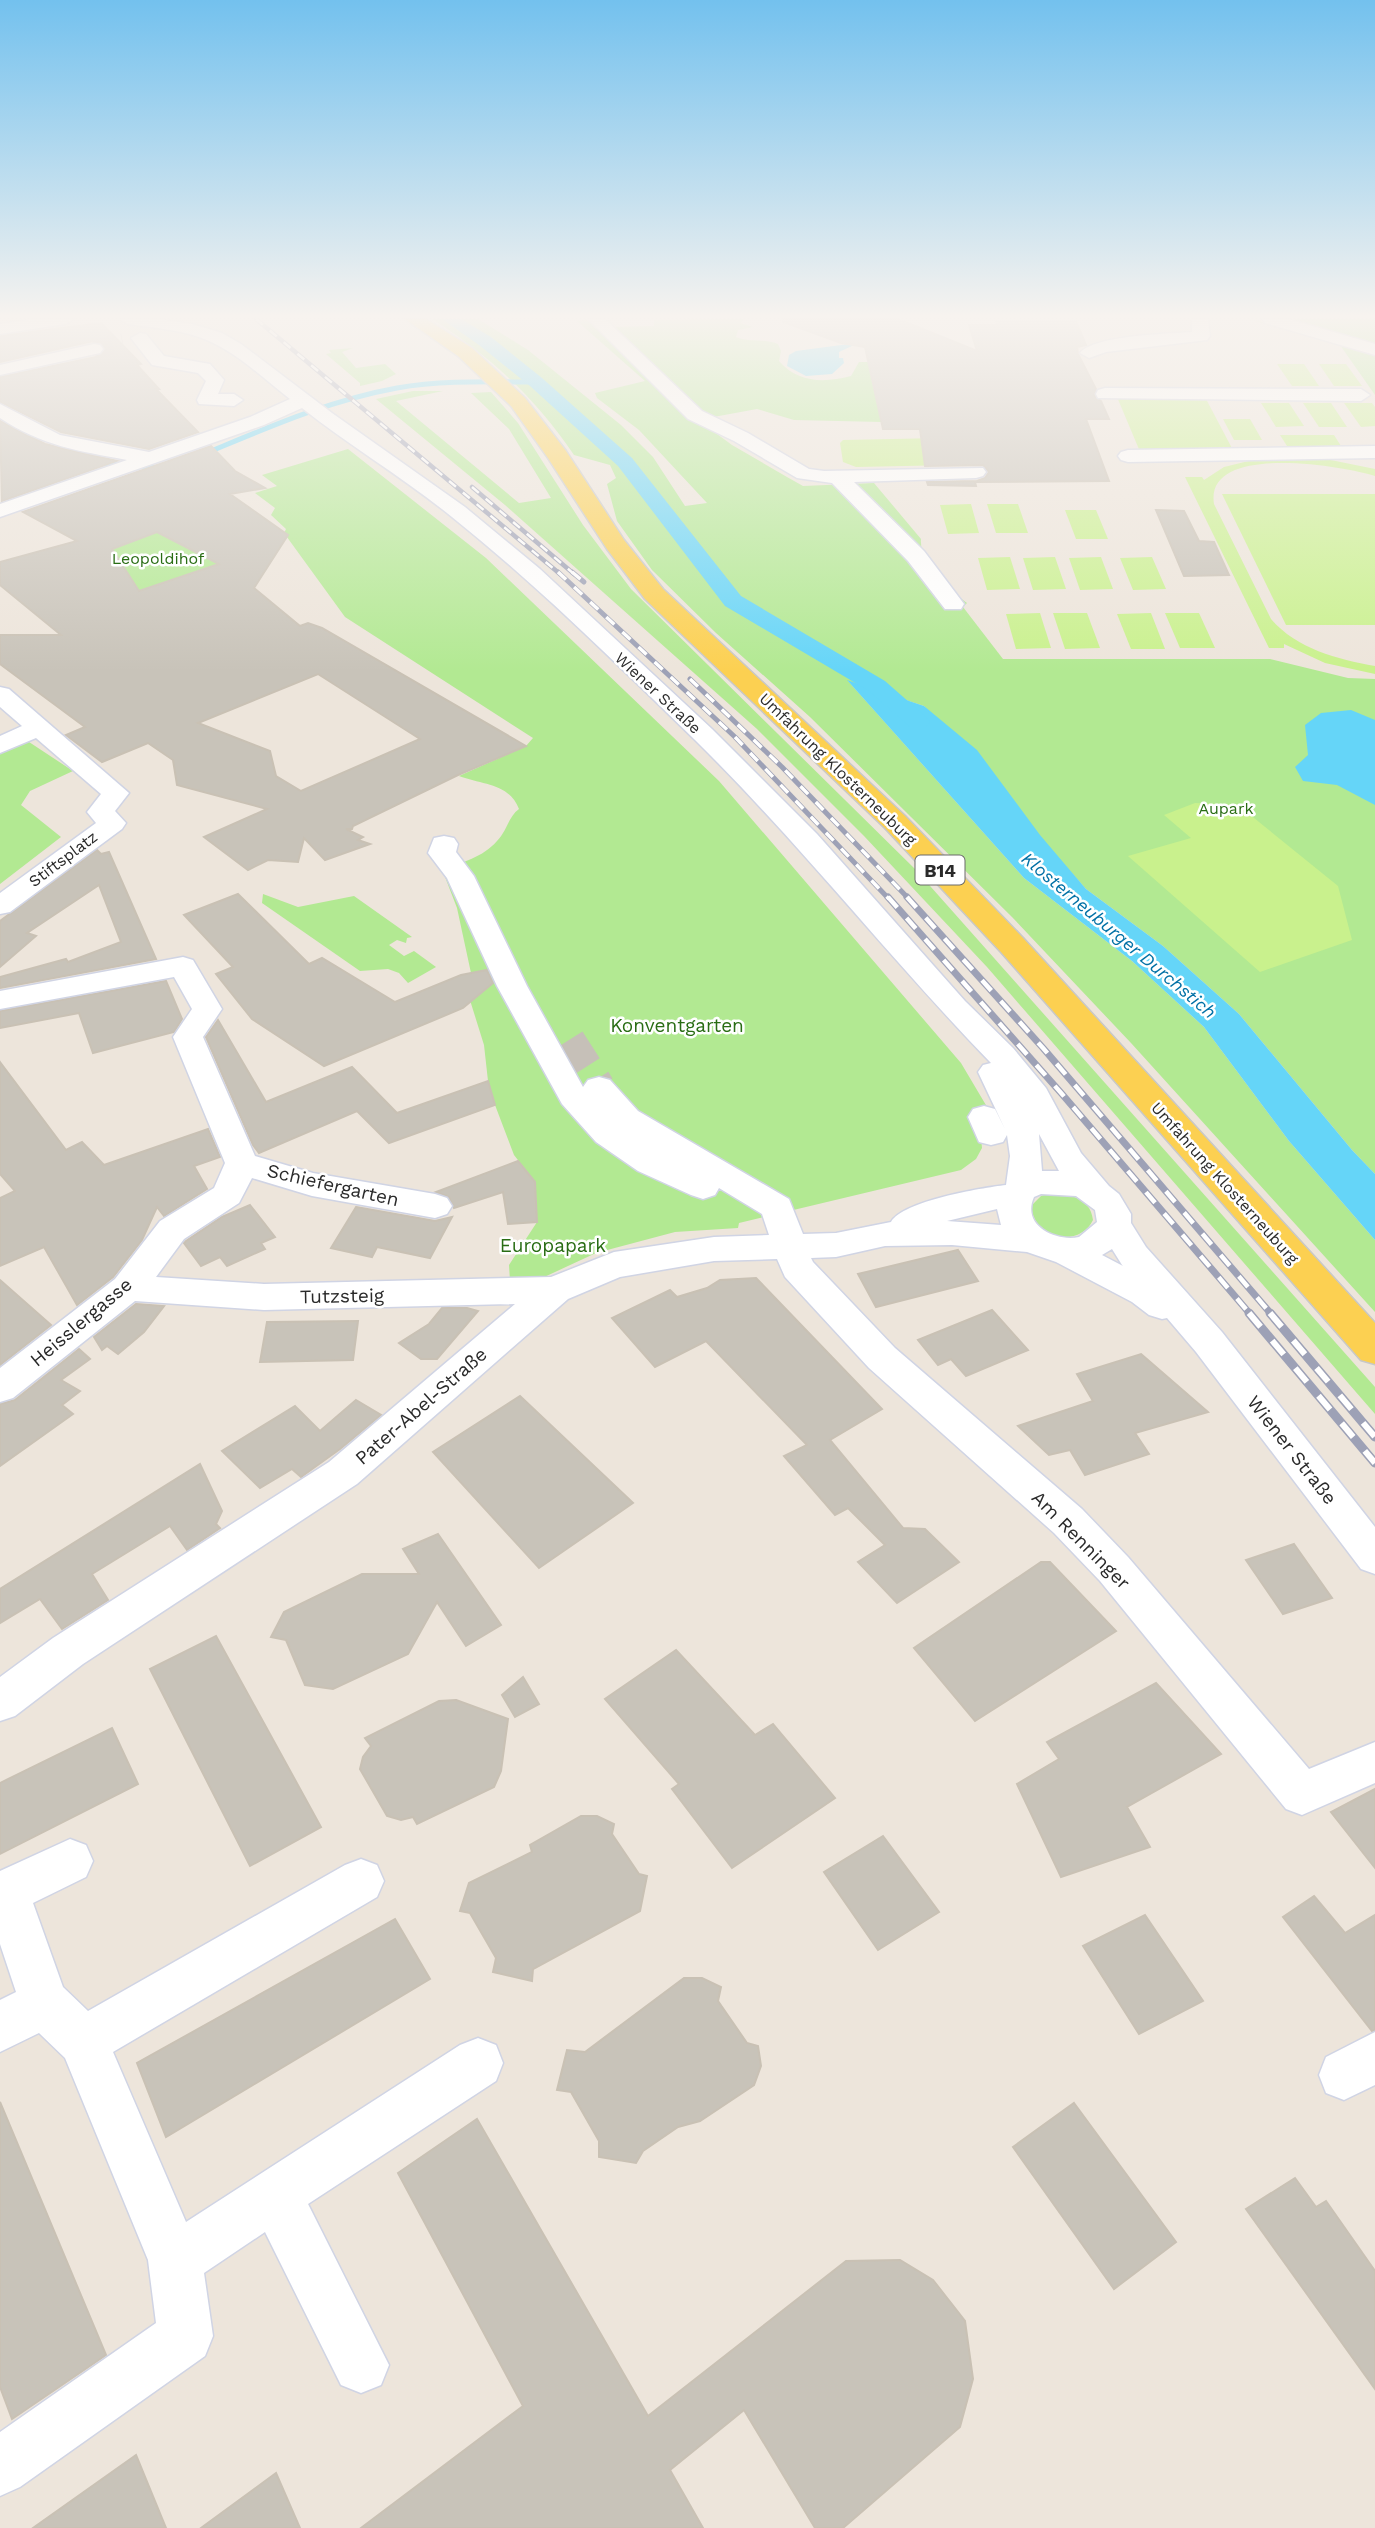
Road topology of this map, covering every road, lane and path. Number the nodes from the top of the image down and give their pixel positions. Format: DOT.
graph roads {
  1 [pos="48,437"];
  2 [pos="209,437"];
  3 [pos="354,437"];
  4 [pos="542,437"];
  5 [pos="741,437"];
  6 [pos="1375,452"];
  7 [pos="1128,456"];
  8 [pos="144,460"];
  9 [pos="976,472"];
  10 [pos="837,477"];
  11 [pos="0,511"];
  12 [pos="953,604"];
  13 [pos="0,694"];
  14 [pos="38,728"];
  15 [pos="0,745"];
  16 [pos="444,844"];
  17 [pos="0,906"];
  18 [pos="0,1000"];
  19 [pos="973,1028"];
  20 [pos="599,1087"];
  21 [pos="242,1163"];
  22 [pos="1019,1193"];
  23 [pos="1096,1194"];
  24 [pos="435,1206"];
  25 [pos="777,1207"];
  26 [pos="1114,1224"];
  27 [pos="885,1234"];
  28 [pos="1051,1246"];
  29 [pos="789,1247"];
  30 [pos="128,1288"];
  31 [pos="555,1290"];
  32 [pos="1209,1342"];
  33 [pos="1375,1349"];
  34 [pos="0,1388"];
  35 [pos="1375,1557"];
  36 [pos="0,1702"];
  37 [pos="1375,1762"];
  38 [pos="70,1861"];
  39 [pos="361,1881"];
  40 [pos="22,2015"];
  41 [pos="83,2041"];
  42 [pos="478,2063"];
  43 [pos="275,2196"];
  44 [pos="174,2260"];
  45 [pos="361,2365"];
  46 [pos="0,2467"];
  1 -- 8 [label="street"];
  2 -- 8 [label="street"];
  3 -- 19 [label="street, Wiener Straße"];
  4 -- 33 [label="main road, Umfahrung Klosterneuburg / B14"];
  5 -- 10 [label="street"];
  6 -- 7 [label="street"];
  8 -- 11 [label="street"];
  9 -- 10 [label="street"];
  10 -- 12 [label="street"];
  13 -- 14 [label="street, Stiftsplatz"];
  14 -- 15 [label="street"];
  14 -- 17 [label="street, Stiftsplatz"];
  16 -- 25 [label="street"];
  18 -- 21 [label="street, Schiefergarten"];
  19 -- 22 [label="street, Wiener Straße"];
  19 -- 23 [label="street, Wiener Straße"];
  20 -- 25 [label="street"];
  21 -- 24 [label="street, Schiefergarten"];
  21 -- 30 [label="street, Heisslergasse"];
  22 -- 23 [label="street"];
  22 -- 27 [label="street, Pater-Abel-Straße"];
  22 -- 28 [label="street, Wiener Straße"];
  23 -- 26 [label="street, Wiener Straße"];
  25 -- 29 [label="street"];
  26 -- 28 [label="street"];
  26 -- 32 [label="street, Wiener Straße"];
  27 -- 28 [label="street, Pater-Abel-Straße"];
  27 -- 29 [label="street, Pater-Abel-Straße"];
  28 -- 32 [label="street, Wiener Straße"];
  29 -- 31 [label="street, Pater-Abel-Straße"];
  29 -- 37 [label="street, Am Renninger"];
  30 -- 31 [label="street, Tutzsteig"];
  30 -- 34 [label="street, Heisslergasse"];
  31 -- 36 [label="street, Pater-Abel-Straße"];
  32 -- 35 [label="street, Wiener Straße"];
  38 -- 40 [label="street"];
  39 -- 41 [label="street"];
  40 -- 41 [label="street"];
  41 -- 44 [label="street"];
  42 -- 43 [label="street"];
  43 -- 44 [label="street"];
  43 -- 45 [label="street"];
  44 -- 46 [label="street"];
}
